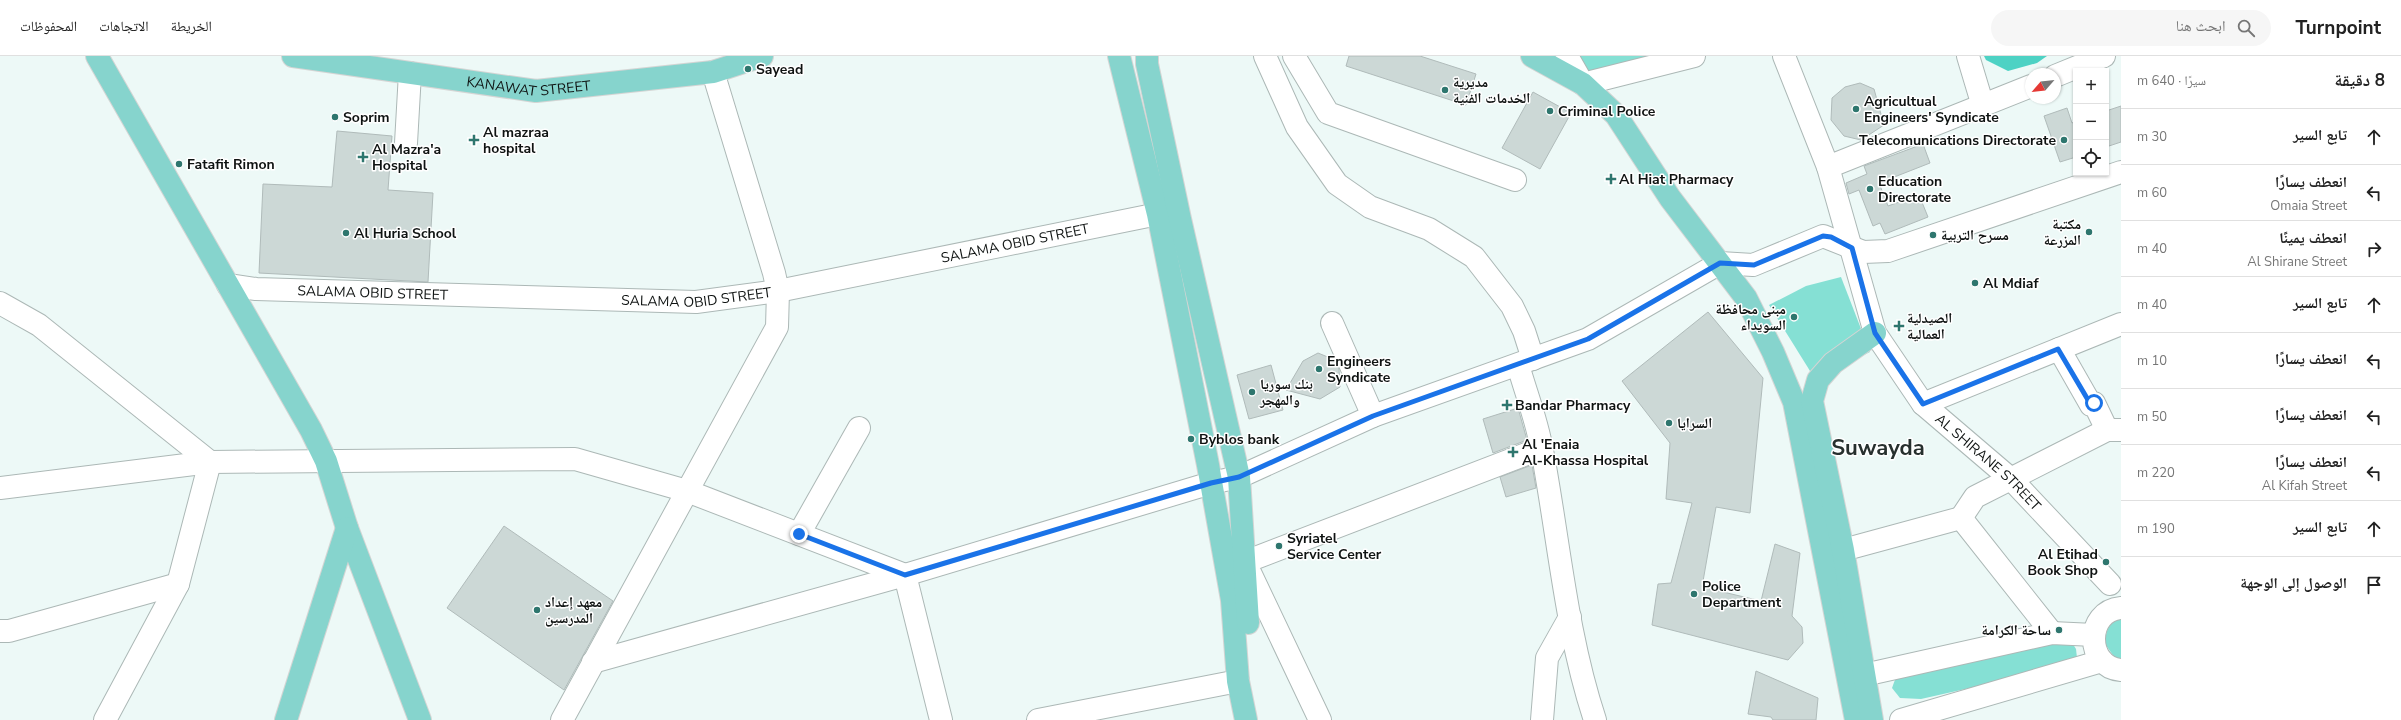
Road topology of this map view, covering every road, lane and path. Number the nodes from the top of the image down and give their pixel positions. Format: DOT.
graph roads {
  1 [pos="97,56"];
  2 [pos="293,56"];
  3 [pos="762,56"];
  4 [pos="1119,56"];
  5 [pos="1147,56"];
  6 [pos="1265,56"];
  7 [pos="1294,56"];
  8 [pos="1532,56"];
  9 [pos="1567,56"];
  10 [pos="1694,56"];
  11 [pos="1784,56"];
  12 [pos="1968,56"];
  13 [pos="2104,56"];
  14 [pos="713,72"];
  15 [pos="410,73"];
  16 [pos="2061,74"];
  17 [pos="1583,84"];
  18 [pos="2025,88"];
  19 [pos="1983,106"];
  20 [pos="406,143"];
  21 [pos="1828,167"];
  22 [pos="2121,172"];
  23 [pos="1515,180"];
  24 [pos="1158,214"];
  25 [pos="1852,248"];
  26 [pos="1720,263"];
  27 [pos="228,285"];
  28 [pos="778,292"];
  29 [pos="0,303"];
  30 [pos="1332,323"];
  31 [pos="2121,324"];
  32 [pos="1875,333"];
  33 [pos="2058,349"];
  34 [pos="1525,362"];
  35 [pos="1923,404"];
  36 [pos="1373,416"];
  37 [pos="858,428"];
  38 [pos="2114,430"];
  39 [pos="1542,448"];
  40 [pos="326,461"];
  41 [pos="210,462"];
  42 [pos="1239,477"];
  43 [pos="2012,480"];
  44 [pos="1211,483"];
  45 [pos="0,488"];
  46 [pos="687,491"];
  47 [pos="1961,518"];
  48 [pos="347,528"];
  49 [pos="799,534"];
  50 [pos="1843,550"];
  51 [pos="1245,562"];
  52 [pos="905,575"];
  53 [pos="2115,581"];
  54 [pos="178,584"];
  55 [pos="2121,608"];
  56 [pos="1570,617"];
  57 [pos="2095,630"];
  58 [pos="0,631"];
  59 [pos="2052,633"];
  60 [pos="593,662"];
  61 [pos="2112,665"];
  62 [pos="1864,675"];
  63 [pos="1238,681"];
  64 [pos="106,720"];
  65 [pos="286,720"];
  66 [pos="420,720"];
  67 [pos="562,720"];
  68 [pos="941,720"];
  69 [pos="1038,720"];
  70 [pos="1246,720"];
  71 [pos="1251,720"];
  72 [pos="1320,720"];
  73 [pos="1542,720"];
  74 [pos="1596,720"];
  75 [pos="1856,720"];
  76 [pos="1872,720"];
  77 [pos="1901,720"];
  1 -- 27 [label="main road"];
  2 -- 15 [label="main road, KANAWAT STREET"];
  3 -- 14 [label="main road, KANAWAT STREET"];
  4 -- 24 [label="main road"];
  5 -- 42 [label="main road"];
  6 -- 34 [label="street"];
  7 -- 23 [label="street"];
  8 -- 17 [label="main road"];
  9 -- 17 [label="street"];
  10 -- 17 [label="street"];
  11 -- 21 [label="street, AL SHIRANE STREET"];
  12 -- 19 [label="street"];
  13 -- 16 [label="street"];
  14 -- 15 [label="main road, KANAWAT STREET"];
  14 -- 28 [label="street"];
  15 -- 20 [label="street"];
  17 -- 26 [label="main road"];
  18 -- 19 [label="street"];
  19 -- 21 [label="street"];
  21 -- 25 [label="street, AL SHIRANE STREET"];
  22 -- 25 [label="street"];
  24 -- 28 [label="street, SALAMA OBID STREET"];
  24 -- 44 [label="main road"];
  25 -- 26 [label="street"];
  25 -- 32 [label="street, AL SHIRANE STREET"];
  26 -- 34 [label="street"];
  26 -- 75 [label="main road"];
  27 -- 28 [label="street, SALAMA OBID STREET"];
  27 -- 40 [label="main road"];
  28 -- 46 [label="street"];
  29 -- 41 [label="street"];
  30 -- 36 [label="street"];
  31 -- 33 [label="street"];
  32 -- 35 [label="street, AL SHIRANE STREET"];
  32 -- 50 [label="main road"];
  33 -- 35 [label="street"];
  33 -- 38 [label="street"];
  34 -- 36 [label="street"];
  34 -- 39 [label="street"];
  35 -- 43 [label="street, AL SHIRANE STREET"];
  36 -- 42 [label="street"];
  37 -- 49 [label="street"];
  38 -- 43 [label="street"];
  39 -- 51 [label="street"];
  39 -- 56 [label="street"];
  40 -- 41 [label="street"];
  40 -- 46 [label="street"];
  40 -- 48 [label="main road"];
  41 -- 45 [label="street"];
  41 -- 54 [label="street"];
  42 -- 44 [label="street"];
  42 -- 51 [label="main road"];
  43 -- 47 [label="street"];
  43 -- 53 [label="street, AL SHIRANE STREET"];
  44 -- 52 [label="street"];
  44 -- 63 [label="main road"];
  46 -- 49 [label="street"];
  46 -- 60 [label="street"];
  47 -- 50 [label="street"];
  47 -- 59 [label="street"];
  48 -- 65 [label="main road"];
  48 -- 66 [label="main road"];
  49 -- 52 [label="street"];
  50 -- 62 [label="main road"];
  51 -- 71 [label="main road"];
  51 -- 72 [label="street"];
  52 -- 60 [label="street"];
  52 -- 68 [label="street"];
  53 -- 57 [label="street"];
  54 -- 58 [label="street"];
  54 -- 64 [label="street"];
  55 -- 57 [label="street"];
  56 -- 73 [label="street"];
  56 -- 74 [label="street"];
  57 -- 59 [label="street"];
  57 -- 61 [label="street"];
  59 -- 62 [label="street"];
  60 -- 67 [label="street"];
  61 -- 77 [label="street"];
  62 -- 76 [label="main road"];
  63 -- 69 [label="street"];
  63 -- 70 [label="main road"];
}
